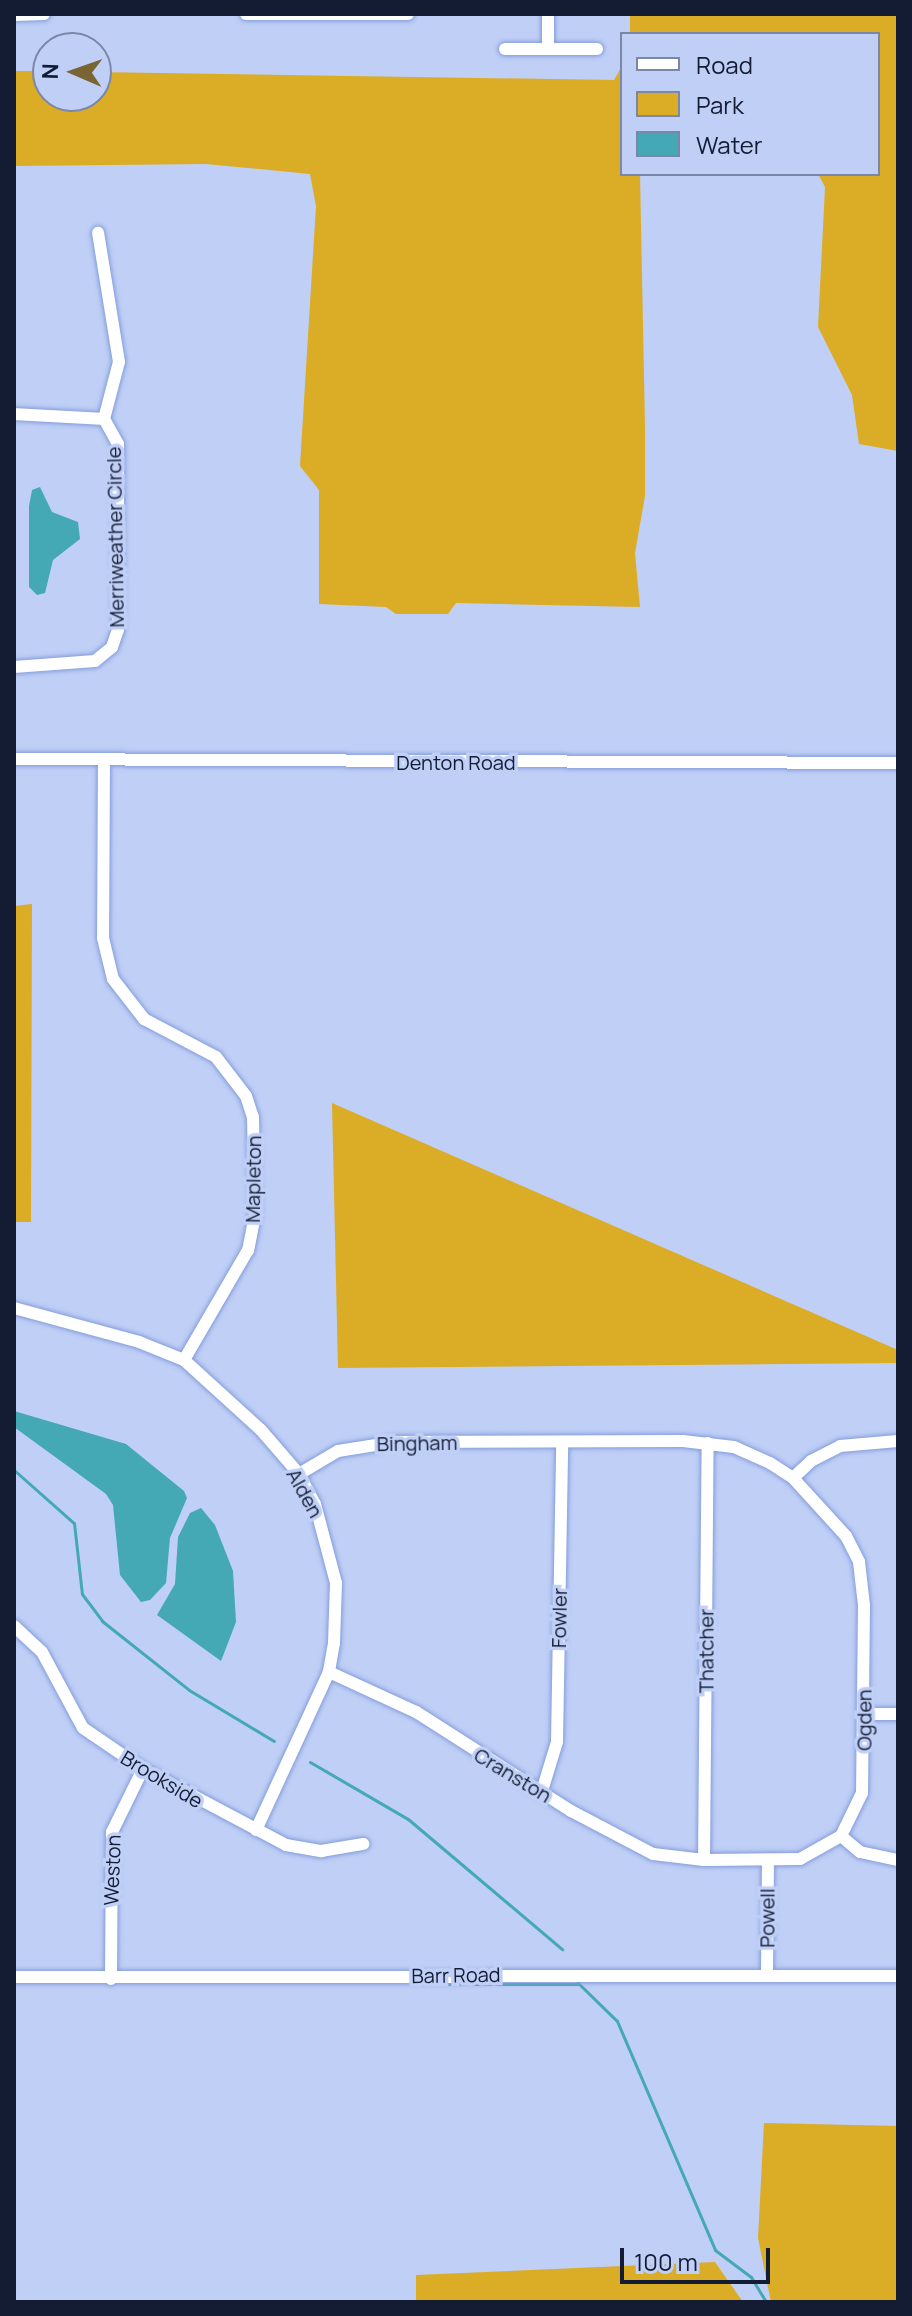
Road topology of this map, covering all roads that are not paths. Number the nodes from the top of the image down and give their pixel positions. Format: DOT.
graph roads {
  1 [pos="44,14"];
  2 [pos="246,14"];
  3 [pos="408,14"];
  4 [pos="548,14"];
  5 [pos="14,15"];
  6 [pos="347,15"];
  7 [pos="548,47"];
  8 [pos="505,49"];
  9 [pos="597,49"];
  10 [pos="98,233"];
  11 [pos="14,414"];
  12 [pos="104,419"];
  13 [pos="14,667"];
  14 [pos="14,759"];
  15 [pos="104,759"];
  16 [pos="898,763"];
  17 [pos="14,1308"];
  18 [pos="184,1360"];
  19 [pos="898,1441"];
  20 [pos="562,1443"];
  21 [pos="708,1443"];
  22 [pos="299,1474"];
  23 [pos="793,1478"];
  24 [pos="14,1626"];
  25 [pos="329,1672"];
  26 [pos="864,1714"];
  27 [pos="898,1714"];
  28 [pos="143,1769"];
  29 [pos="542,1791"];
  30 [pos="256,1830"];
  31 [pos="841,1836"];
  32 [pos="363,1844"];
  33 [pos="704,1860"];
  34 [pos="768,1860"];
  35 [pos="898,1860"];
  36 [pos="767,1975"];
  37 [pos="898,1976"];
  38 [pos="14,1977"];
  39 [pos="111,1979"];
  1 -- 5 [label="street"];
  2 -- 6 [label="street"];
  3 -- 6 [label="street"];
  4 -- 7 [label="street"];
  7 -- 8 [label="street"];
  7 -- 9 [label="street"];
  10 -- 12 [label="street, Merriweather Circle"];
  11 -- 12 [label="street"];
  12 -- 13 [label="street, Merriweather Circle"];
  14 -- 15 [label="street, Denton Road"];
  15 -- 16 [label="street, Denton Road"];
  15 -- 18 [label="street, Mapleton"];
  17 -- 18 [label="street, Alden"];
  18 -- 22 [label="street, Alden"];
  19 -- 23 [label="street"];
  20 -- 21 [label="street, Bingham"];
  20 -- 22 [label="street, Bingham"];
  20 -- 29 [label="street, Fowler"];
  21 -- 23 [label="street, Ogden"];
  21 -- 33 [label="street, Thatcher"];
  22 -- 25 [label="street, Alden"];
  23 -- 26 [label="street, Ogden"];
  24 -- 28 [label="street, Brookside"];
  25 -- 29 [label="street, Cranston"];
  25 -- 30 [label="street, Alden"];
  26 -- 27 [label="street"];
  26 -- 31 [label="street, Ogden"];
  28 -- 30 [label="street, Brookside"];
  28 -- 39 [label="street, Weston"];
  29 -- 33 [label="street, Cranston"];
  30 -- 32 [label="street, Brookside"];
  31 -- 34 [label="street"];
  31 -- 35 [label="street"];
  33 -- 34 [label="street"];
  34 -- 36 [label="street, Powell"];
  36 -- 37 [label="street, Barr Road"];
  36 -- 39 [label="street, Barr Road"];
  38 -- 39 [label="street, Barr Road"];
}
